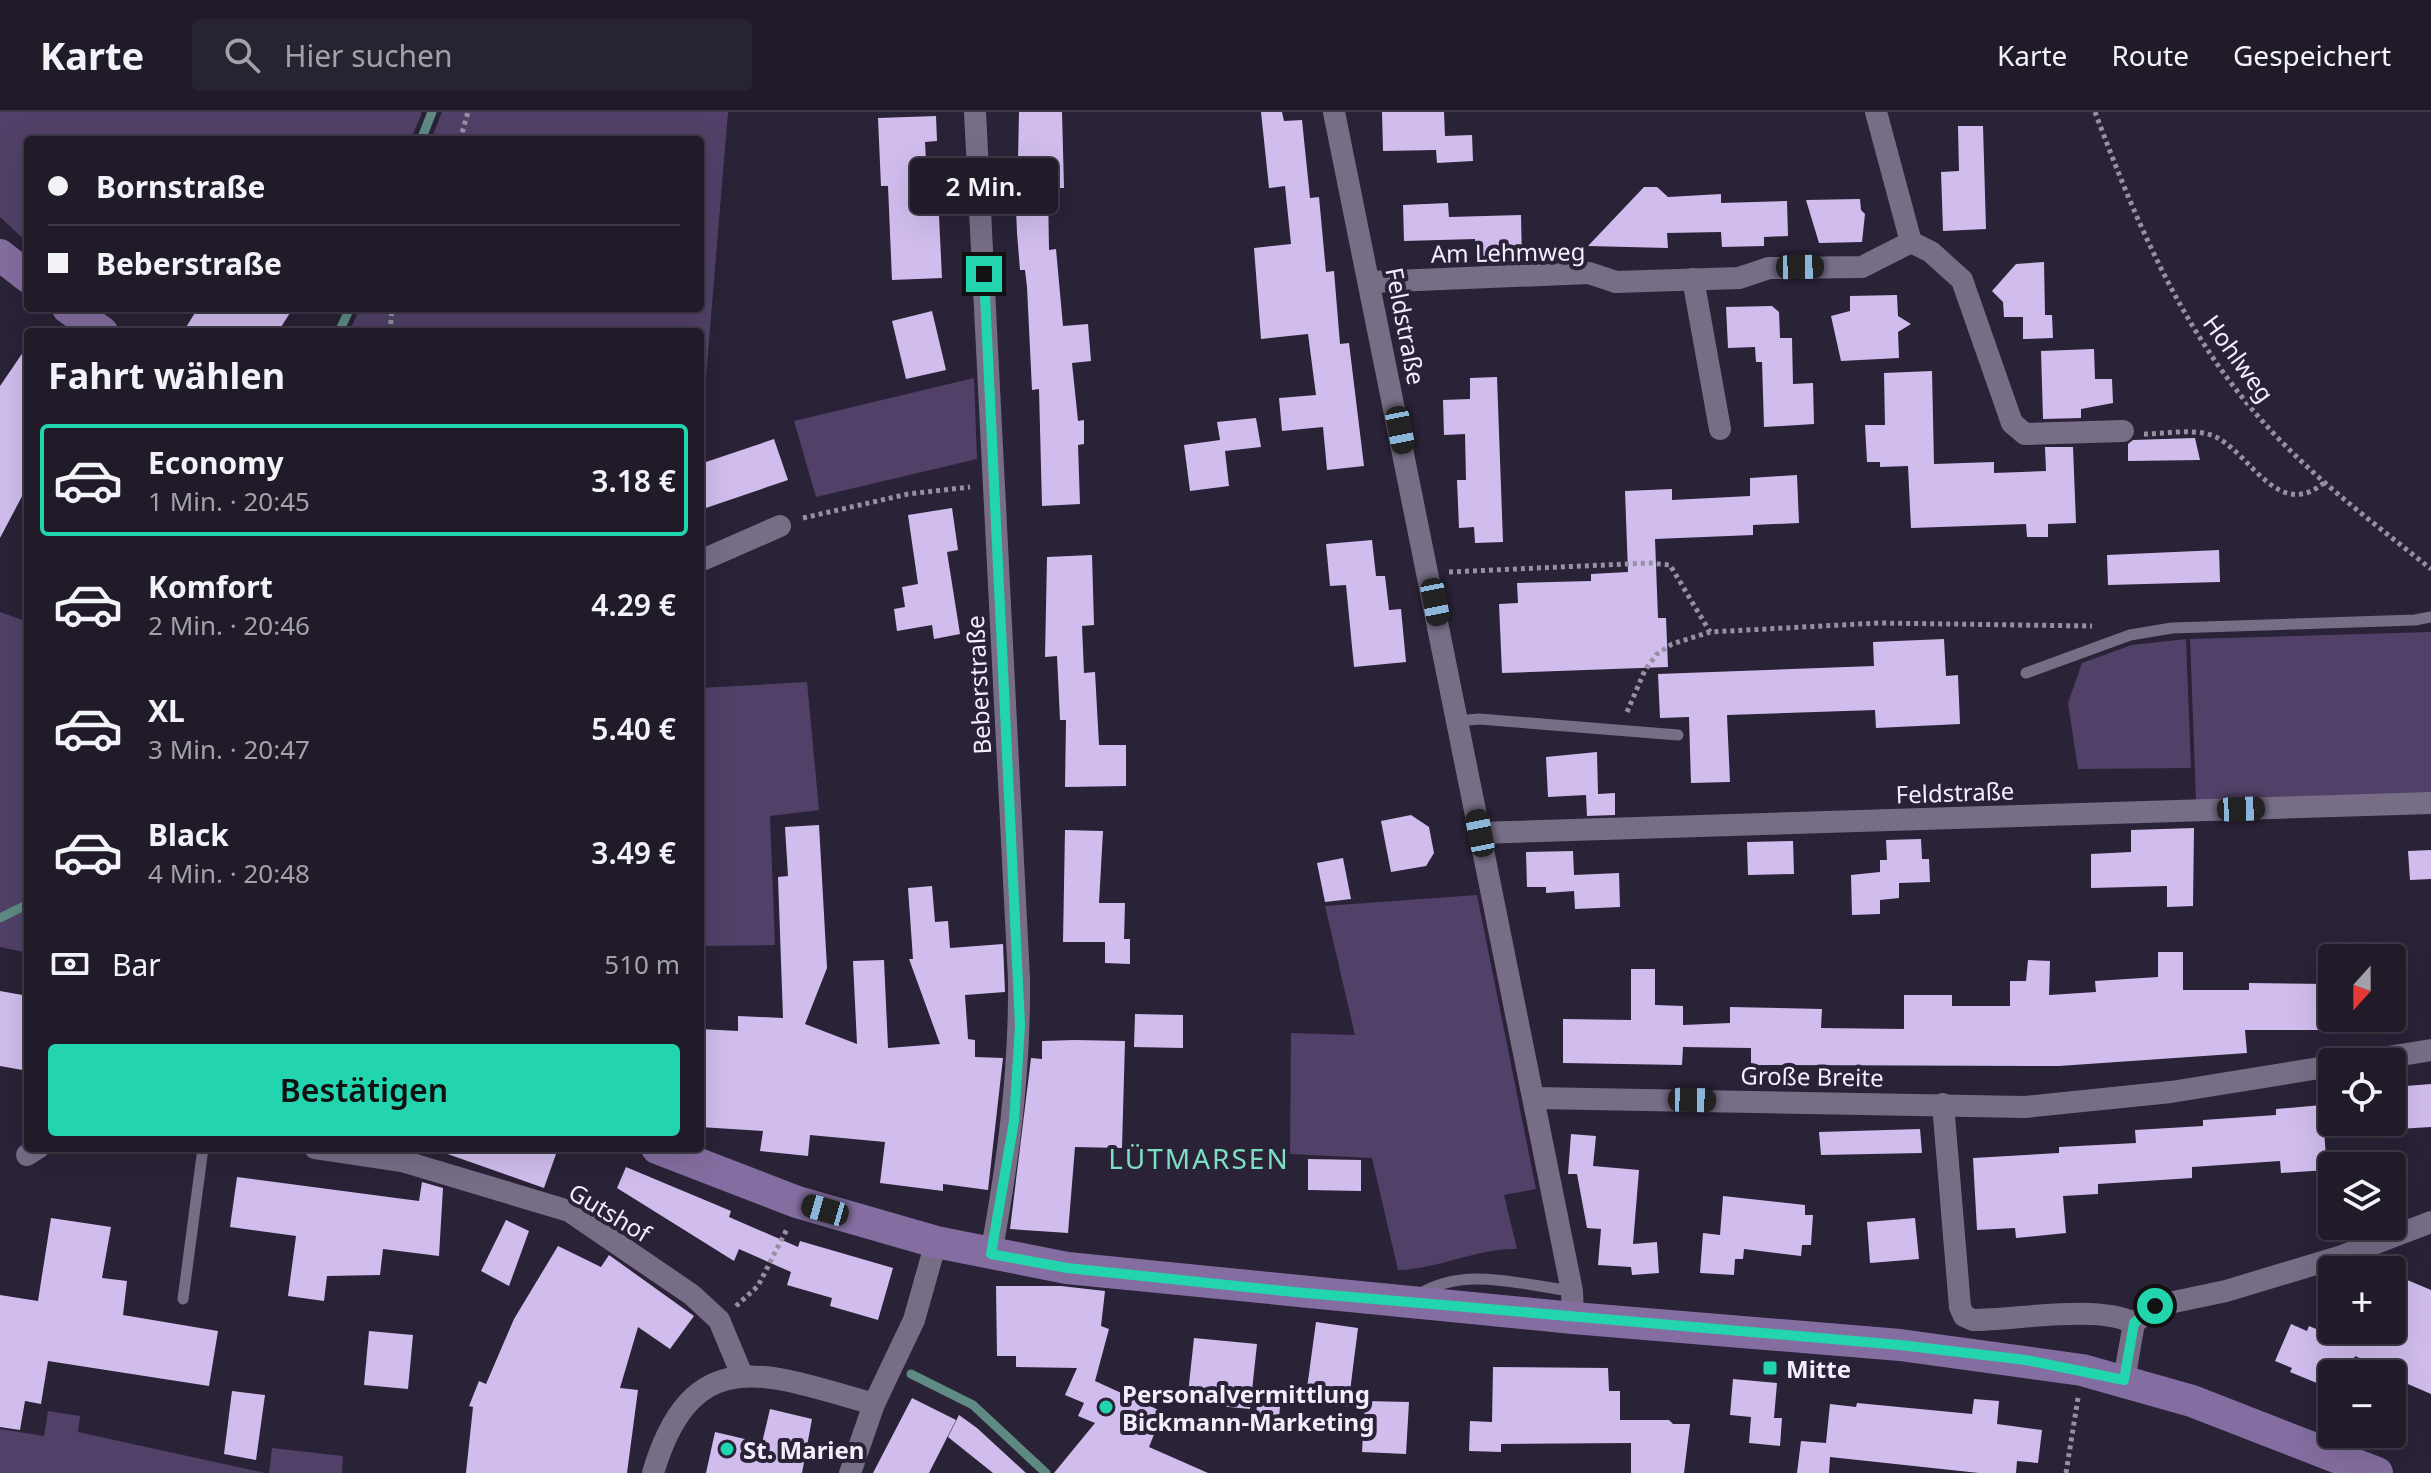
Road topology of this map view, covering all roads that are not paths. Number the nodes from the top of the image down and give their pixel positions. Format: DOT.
graph roads {
  1 [pos="1334,112"];
  2 [pos="1876,112"];
  3 [pos="981,116"];
  4 [pos="1911,242"];
  5 [pos="0,255"];
  6 [pos="24,274"];
  7 [pos="1693,279"];
  8 [pos="1371,282"];
  9 [pos="74,312"];
  10 [pos="96,328"];
  11 [pos="1720,429"];
  12 [pos="2123,431"];
  13 [pos="780,526"];
  14 [pos="704,559"];
  15 [pos="2431,617"];
  16 [pos="2026,673"];
  17 [pos="1458,721"];
  18 [pos="1678,735"];
  19 [pos="2431,803"];
  20 [pos="1480,833"];
  21 [pos="2431,1050"];
  22 [pos="2406,1054"];
  23 [pos="2318,1068"];
  24 [pos="1536,1098"];
  25 [pos="1943,1104"];
  26 [pos="202,1152"];
  27 [pos="374,1152"];
  28 [pos="667,1152"];
  29 [pos="404,1154"];
  30 [pos="2431,1222"];
  31 [pos="936,1242"];
  32 [pos="991,1254"];
  33 [pos="183,1299"];
  34 [pos="1572,1305"];
  35 [pos="2134,1323"];
  36 [pos="742,1375"];
  37 [pos="2124,1380"];
  38 [pos="874,1404"];
  39 [pos="653,1473"];
  40 [pos="850,1473"];
  41 [pos="2377,1473"];
  1 -- 8 [label="street, Feldstraße"];
  2 -- 4 [label="street"];
  3 -- 32 [label="street, Beberstraße"];
  4 -- 7 [label="street, Am Lehmweg"];
  4 -- 12 [label="street"];
  5 -- 6 [label="main road"];
  7 -- 8 [label="street, Am Lehmweg"];
  7 -- 11 [label="street"];
  8 -- 17 [label="street, Feldstraße"];
  9 -- 10 [label="main road"];
  13 -- 14 [label="street"];
  15 -- 16 [label="lane"];
  17 -- 18 [label="lane"];
  17 -- 20 [label="street, Feldstraße"];
  19 -- 20 [label="street, Feldstraße"];
  20 -- 24 [label="street, Feldstraße"];
  21 -- 22 [label="street"];
  23 -- 25 [label="street, Große Breite"];
  24 -- 25 [label="street, Große Breite"];
  24 -- 34 [label="street, Feldstraße"];
  25 -- 35 [label="street"];
  26 -- 33 [label="lane"];
  27 -- 29 [label="street, Gutshof"];
  28 -- 31 [label="main road"];
  29 -- 36 [label="street, Gutshof"];
  30 -- 35 [label="street"];
  31 -- 32 [label="main road"];
  31 -- 38 [label="street"];
  32 -- 34 [label="main road"];
  34 -- 37 [label="main road"];
  35 -- 37 [label="street"];
  36 -- 38 [label="street"];
  36 -- 39 [label="street"];
  37 -- 41 [label="main road"];
  38 -- 40 [label="street"];
}
